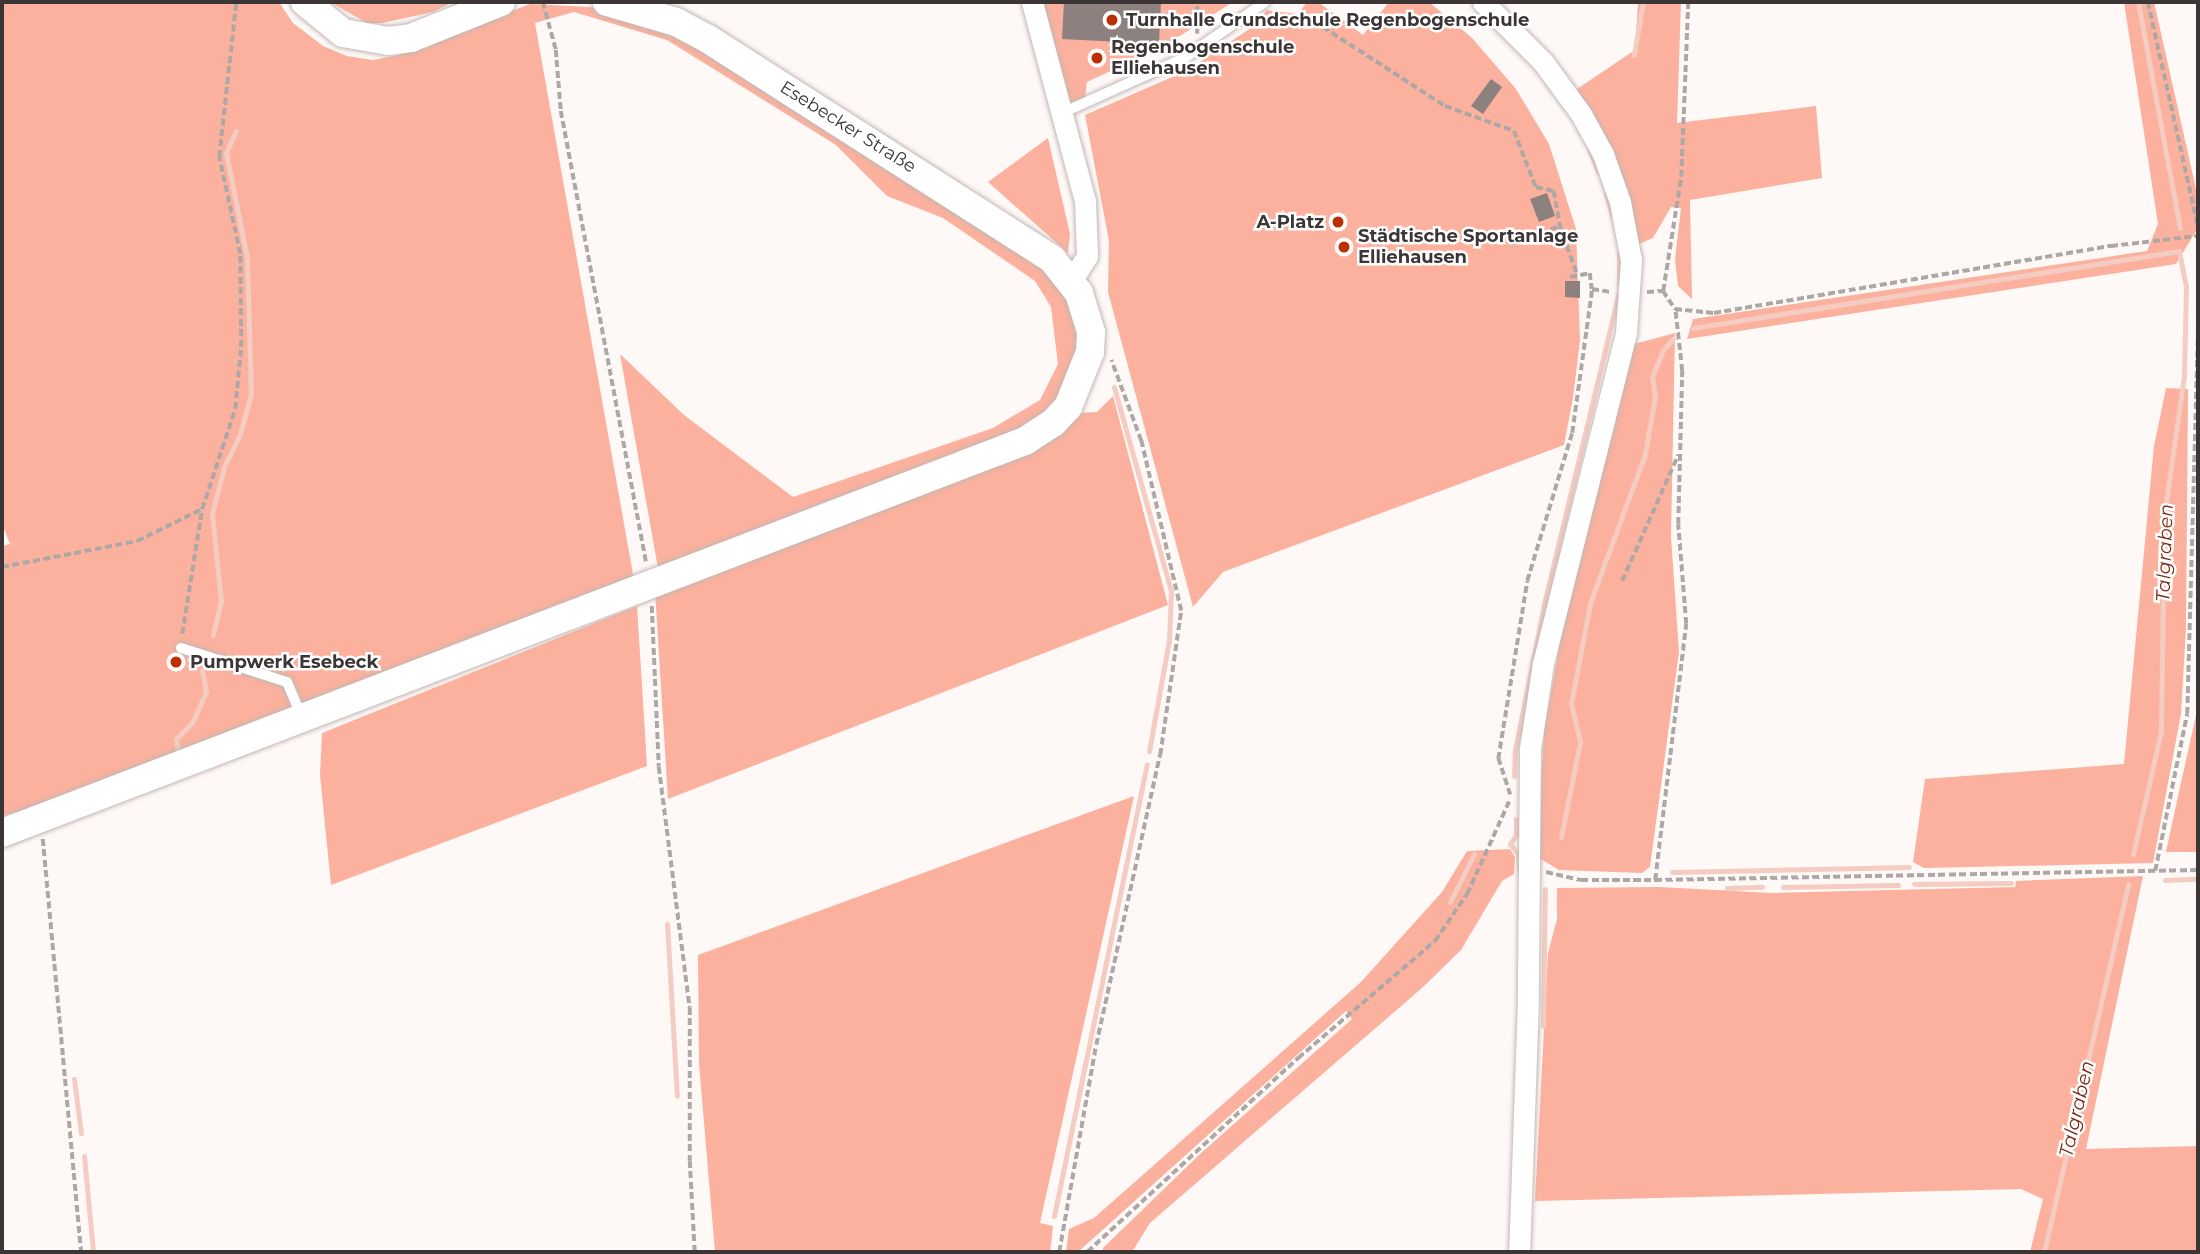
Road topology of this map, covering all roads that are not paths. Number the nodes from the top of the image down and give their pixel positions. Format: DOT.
graph roads {
  1 [pos="305,2"];
  2 [pos="501,2"];
  3 [pos="607,2"];
  4 [pos="1032,2"];
  5 [pos="1265,2"];
  6 [pos="1483,2"];
  7 [pos="1060,114"];
  8 [pos="1071,282"];
  9 [pos="181,648"];
  10 [pos="303,720"];
  11 [pos="2,833"];
  12 [pos="1519,1252"];
  1 -- 2 [label="street"];
  3 -- 8 [label="street, Esebecker Straße"];
  4 -- 7 [label="street"];
  5 -- 7 [label="lane"];
  6 -- 12 [label="street"];
  7 -- 8 [label="street"];
  8 -- 10 [label="street, Esebecker Straße"];
  9 -- 10 [label="lane"];
  10 -- 11 [label="street"];
}
